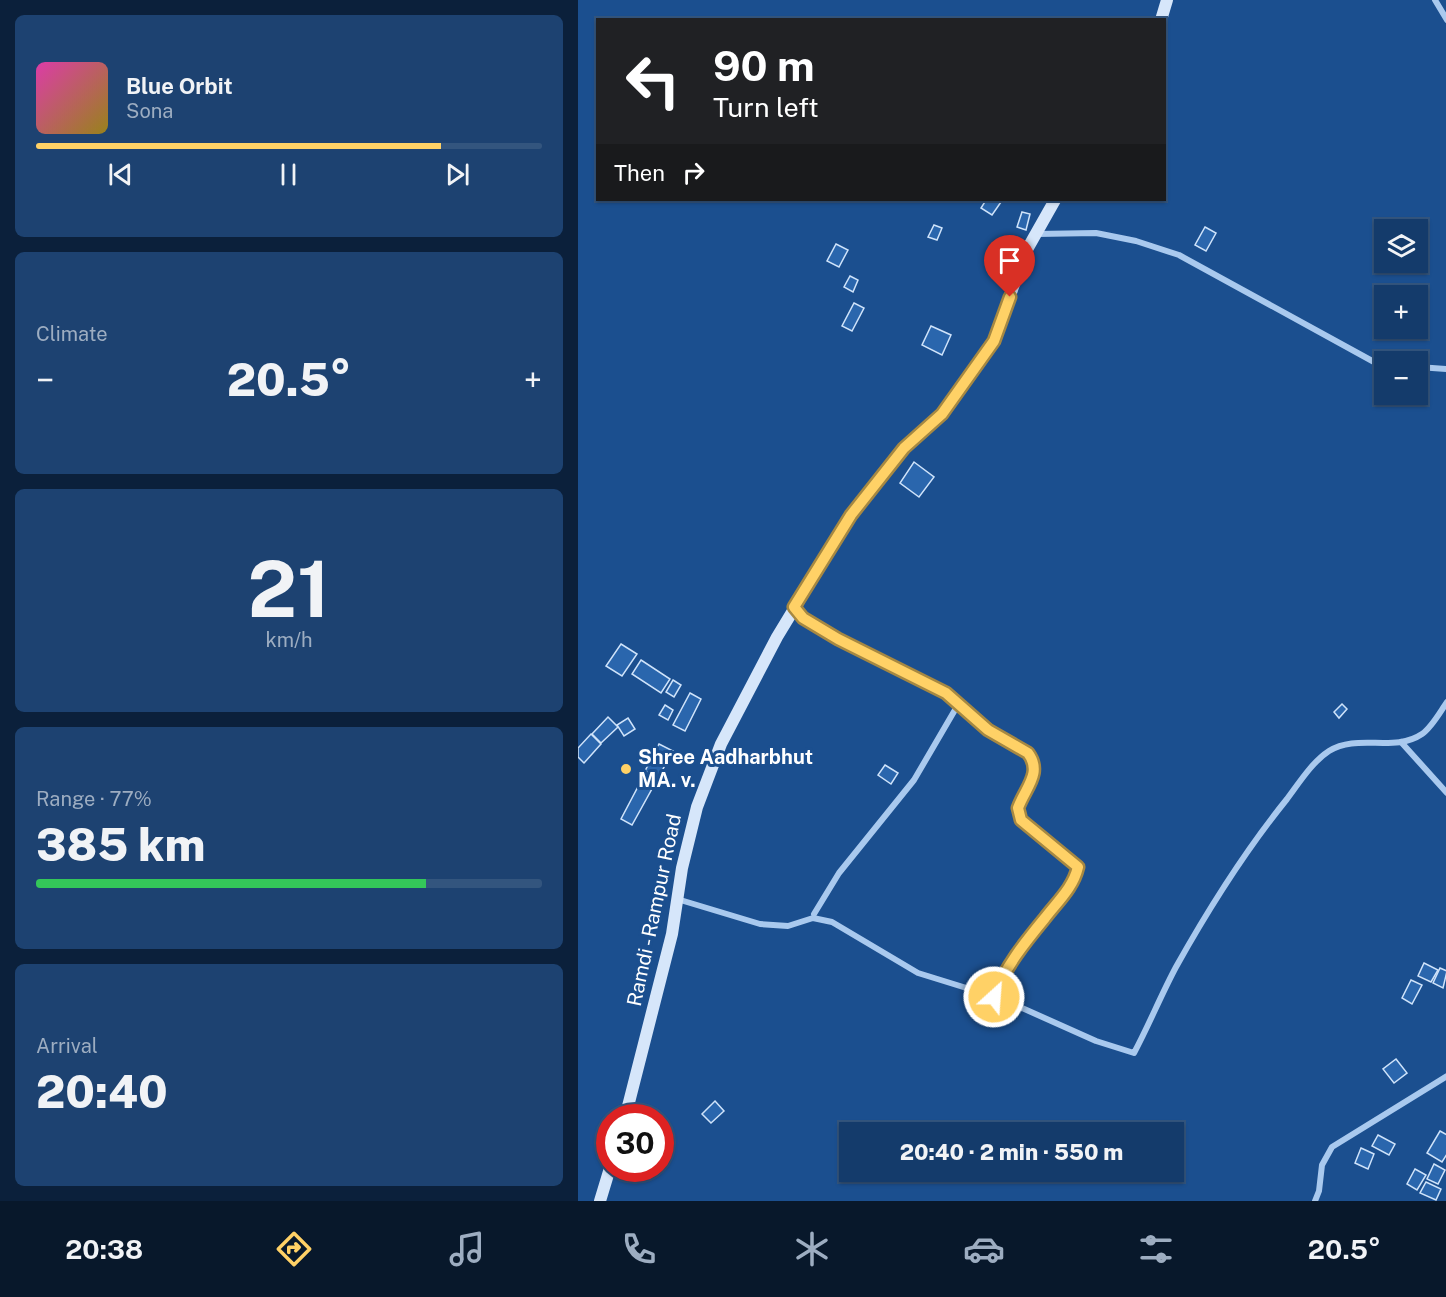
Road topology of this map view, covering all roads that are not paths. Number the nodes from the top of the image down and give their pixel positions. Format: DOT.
graph roads {
  1 [pos="1167,0"];
  2 [pos="1435,0"];
  3 [pos="1162,18"];
  4 [pos="1446,20"];
  5 [pos="1054,201"];
  6 [pos="1036,234"];
  7 [pos="1374,362"];
  8 [pos="1428,368"];
  9 [pos="1446,369"];
  10 [pos="794,607"];
  11 [pos="1446,702"];
  12 [pos="959,703"];
  13 [pos="1401,742"];
  14 [pos="1446,793"];
  15 [pos="677,899"];
  16 [pos="814,914"];
  17 [pos="994,997"];
  18 [pos="1446,1076"];
  19 [pos="629,1104"];
  20 [pos="606,1182"];
  21 [pos="600,1201"];
  22 [pos="1315,1201"];
  1 -- 3 [label="main road"];
  2 -- 4 [label="street"];
  5 -- 6 [label="main road, Ramdi - Rampur Road"];
  6 -- 7 [label="street"];
  6 -- 10 [label="main road, Ramdi - Rampur Road"];
  8 -- 9 [label="street"];
  10 -- 12 [label="street"];
  10 -- 15 [label="main road, Ramdi - Rampur Road"];
  11 -- 13 [label="street"];
  12 -- 16 [label="street"];
  12 -- 17 [label="street"];
  13 -- 14 [label="street"];
  13 -- 17 [label="street"];
  15 -- 17 [label="street"];
  15 -- 19 [label="main road, Ramdi - Rampur Road"];
  18 -- 22 [label="street"];
  20 -- 21 [label="main road"];
}
